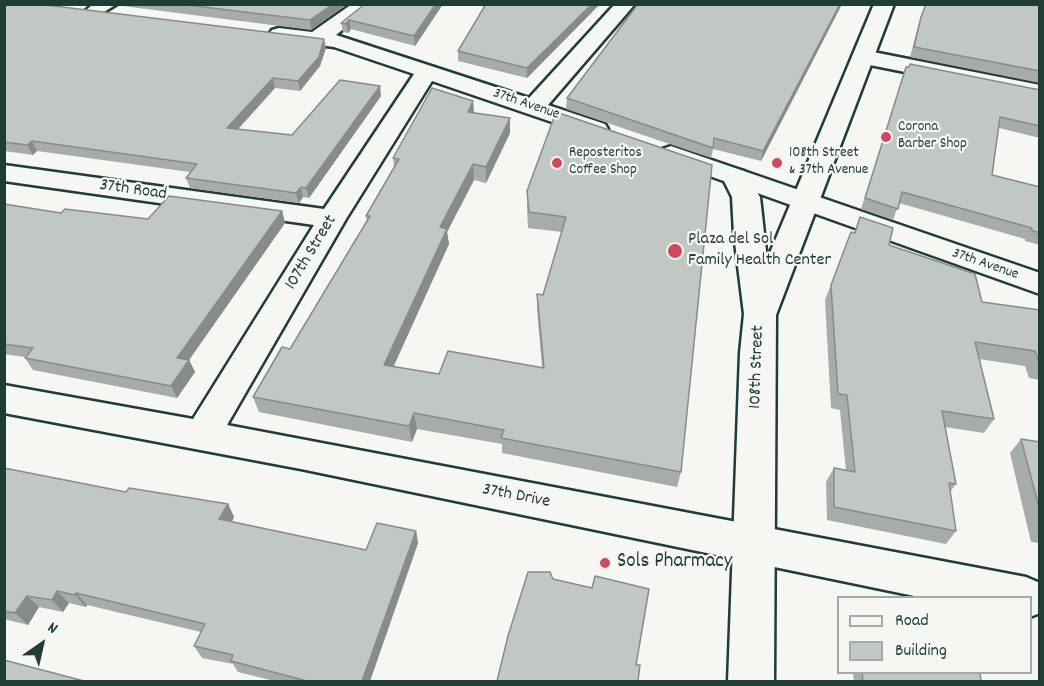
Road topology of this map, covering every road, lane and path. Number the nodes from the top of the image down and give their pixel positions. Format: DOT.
graph roads {
  1 [pos="366,4"];
  2 [pos="626,4"];
  3 [pos="884,4"];
  4 [pos="92,9"];
  5 [pos="128,16"];
  6 [pos="254,31"];
  7 [pos="317,38"];
  8 [pos="864,57"];
  9 [pos="428,71"];
  10 [pos="1040,92"];
  11 [pos="533,108"];
  12 [pos="617,136"];
  13 [pos="648,146"];
  14 [pos="4,173"];
  15 [pos="735,177"];
  16 [pos="806,202"];
  17 [pos="332,219"];
  18 [pos="1040,284"];
  19 [pos="760,315"];
  20 [pos="4,399"];
  21 [pos="201,437"];
  22 [pos="756,545"];
  23 [pos="1018,596"];
  24 [pos="751,681"];
  1 -- 7 [label="street"];
  2 -- 11 [label="street"];
  3 -- 8 [label="street, 108th Street"];
  4 -- 5 [label="street"];
  6 -- 7 [label="street, 37th Avenue"];
  7 -- 9 [label="street, 37th Avenue"];
  8 -- 10 [label="street"];
  8 -- 16 [label="street, 108th Street"];
  9 -- 11 [label="street, 37th Avenue"];
  9 -- 17 [label="street, 107th Street"];
  11 -- 12 [label="street, 37th Avenue"];
  13 -- 15 [label="street, 37th Avenue"];
  14 -- 17 [label="street, 37th Road"];
  15 -- 16 [label="street, 37th Avenue"];
  15 -- 19 [label="street"];
  16 -- 18 [label="street, 37th Avenue"];
  16 -- 19 [label="street, 108th Street"];
  17 -- 21 [label="street, 107th Street"];
  19 -- 22 [label="street, 108th Street"];
  20 -- 21 [label="street, 37th Drive"];
  21 -- 22 [label="street, 37th Drive"];
  22 -- 23 [label="street, 37th Drive"];
  22 -- 24 [label="street, 108th Street"];
}
